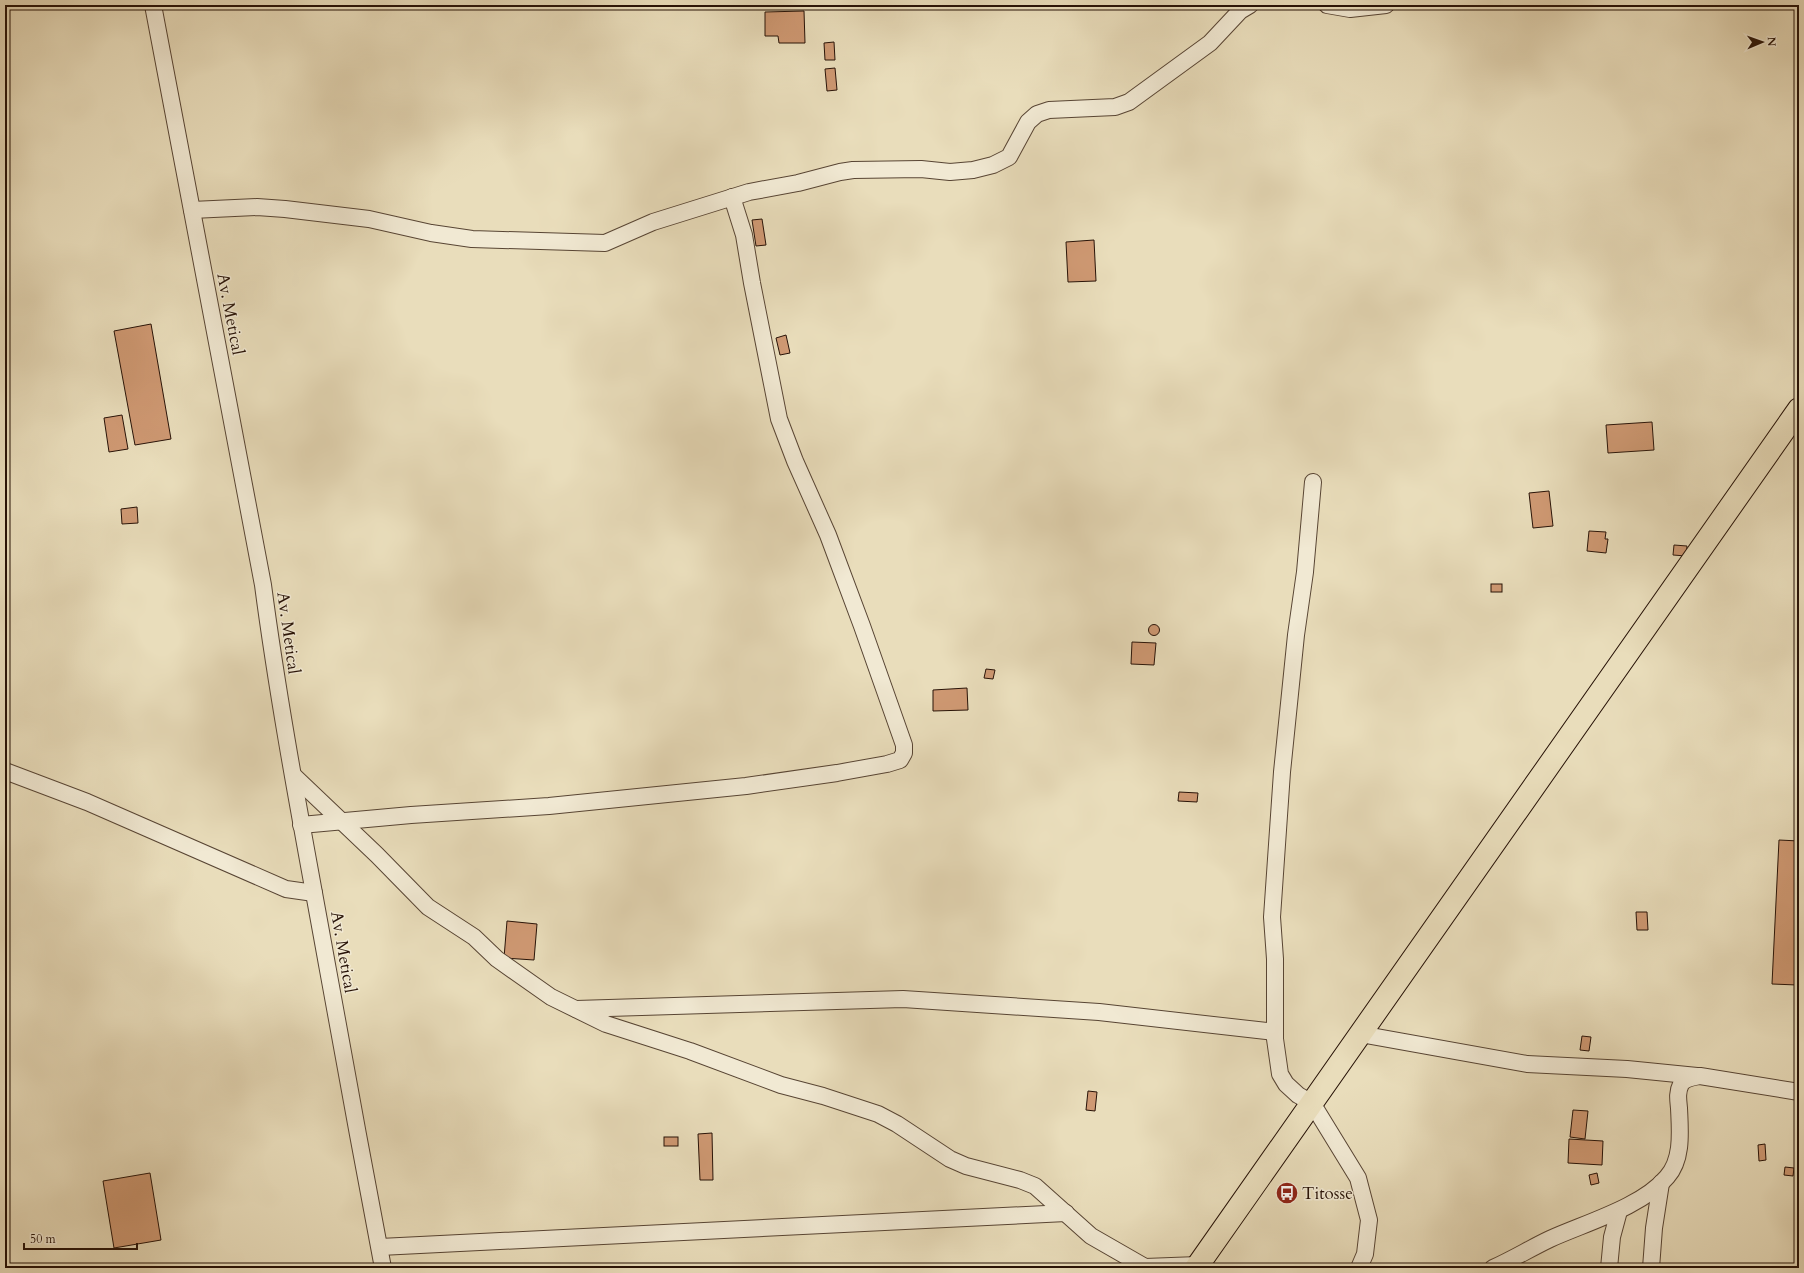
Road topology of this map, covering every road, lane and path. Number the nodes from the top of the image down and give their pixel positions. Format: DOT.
graph roads {
  1 [pos="153,5"];
  2 [pos="1250,5"];
  3 [pos="1327,5"];
  4 [pos="1386,5"];
  5 [pos="732,197"];
  6 [pos="192,210"];
  7 [pos="1799,408"];
  8 [pos="1314,482"];
  9 [pos="5,771"];
  10 [pos="294,776"];
  11 [pos="342,821"];
  12 [pos="301,824"];
  13 [pos="314,893"];
  14 [pos="575,1009"];
  15 [pos="1275,1032"];
  16 [pos="1360,1034"];
  17 [pos="1700,1076"];
  18 [pos="1799,1092"];
  19 [pos="1312,1103"];
  20 [pos="1661,1183"];
  21 [pos="1619,1211"];
  22 [pos="1066,1213"];
  23 [pos="380,1247"];
  24 [pos="1199,1267"];
  25 [pos="383,1268"];
  26 [pos="1359,1268"];
  27 [pos="1493,1268"];
  28 [pos="1609,1268"];
  29 [pos="1651,1268"];
  1 -- 6 [label="street, Av. Metical"];
  2 -- 5 [label="street"];
  3 -- 4 [label="street"];
  5 -- 6 [label="street"];
  5 -- 11 [label="street"];
  6 -- 10 [label="street, Av. Metical"];
  7 -- 16 [label="highway"];
  8 -- 15 [label="street"];
  9 -- 13 [label="street"];
  10 -- 11 [label="street"];
  10 -- 12 [label="street, Av. Metical"];
  11 -- 12 [label="street"];
  11 -- 14 [label="street"];
  12 -- 13 [label="street, Av. Metical"];
  13 -- 23 [label="street, Av. Metical"];
  14 -- 15 [label="street"];
  14 -- 22 [label="street"];
  15 -- 19 [label="street"];
  16 -- 17 [label="street"];
  16 -- 19 [label="highway"];
  17 -- 18 [label="street"];
  17 -- 20 [label="street"];
  19 -- 24 [label="highway"];
  19 -- 26 [label="street"];
  20 -- 21 [label="street"];
  20 -- 29 [label="street"];
  21 -- 27 [label="street"];
  21 -- 28 [label="street"];
  22 -- 23 [label="street"];
  22 -- 24 [label="street"];
  23 -- 25 [label="street, Av. Metical"];
}
